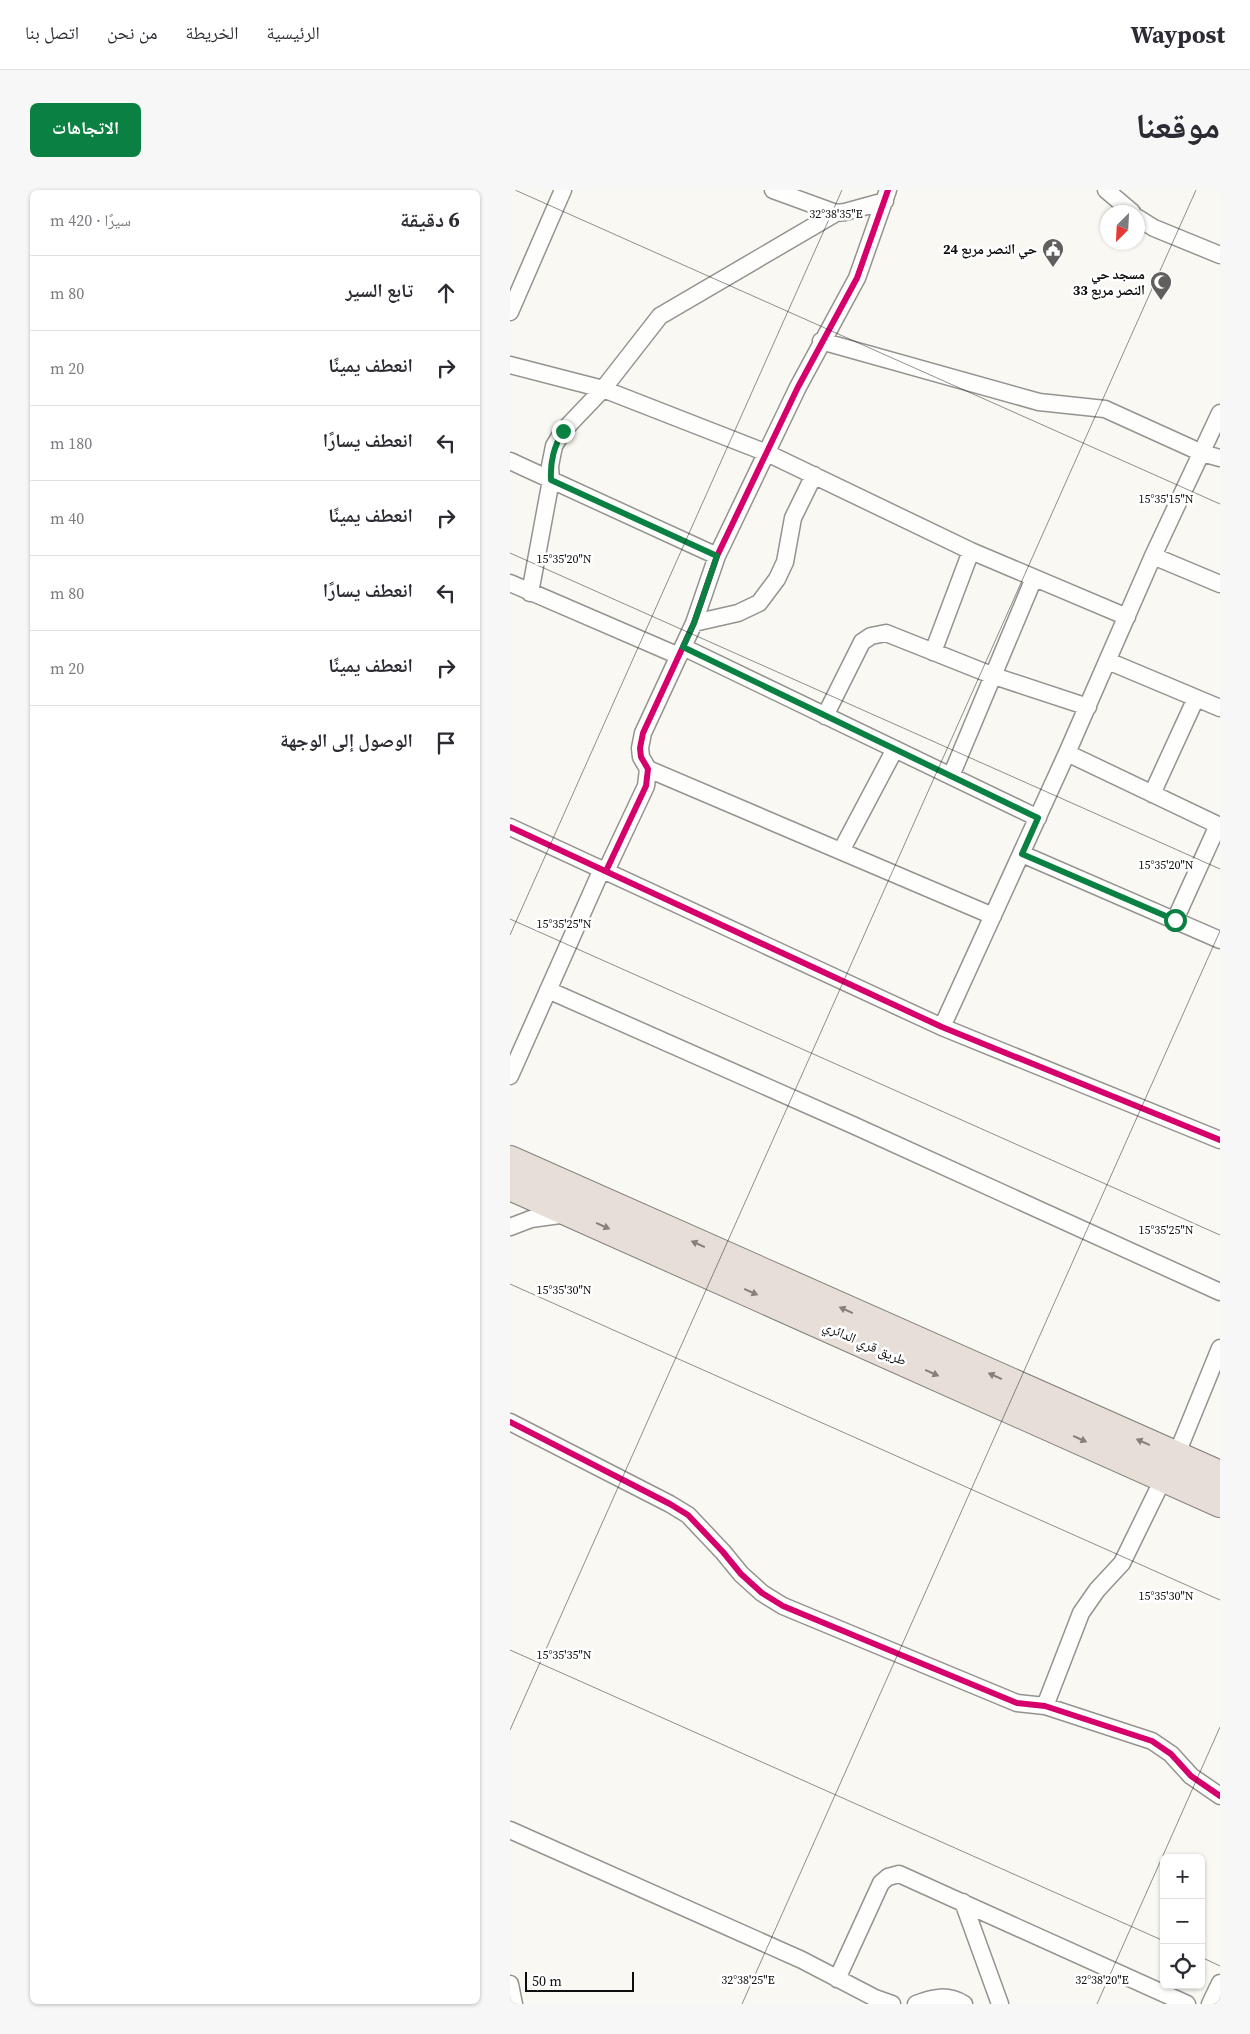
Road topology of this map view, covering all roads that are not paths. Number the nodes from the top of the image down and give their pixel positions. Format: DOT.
graph roads {
  1 [pos="563,190"];
  2 [pos="773,190"];
  3 [pos="1106,190"];
  4 [pos="886,196"];
  5 [pos="1124,205"];
  6 [pos="836,213"];
  7 [pos="1145,222"];
  8 [pos="1220,255"];
  9 [pos="510,312"];
  10 [pos="821,341"];
  11 [pos="510,365"];
  12 [pos="603,389"];
  13 [pos="1220,413"];
  14 [pos="767,453"];
  15 [pos="1202,453"];
  16 [pos="1220,458"];
  17 [pos="510,461"];
  18 [pos="814,475"];
  19 [pos="551,480"];
  20 [pos="971,551"];
  21 [pos="717,556"];
  22 [pos="1153,556"];
  23 [pos="1034,578"];
  24 [pos="510,583"];
  25 [pos="1220,584"];
  26 [pos="530,593"];
  27 [pos="1127,617"];
  28 [pos="694,623"];
  29 [pos="681,651"];
  30 [pos="932,652"];
  31 [pos="1108,661"];
  32 [pos="994,676"];
  33 [pos="1196,698"];
  34 [pos="1088,707"];
  35 [pos="1220,708"];
  36 [pos="825,716"];
  37 [pos="894,749"];
  38 [pos="1068,753"];
  39 [pos="648,769"];
  40 [pos="951,776"];
  41 [pos="1152,794"];
  42 [pos="1038,818"];
  43 [pos="1219,826"];
  44 [pos="510,827"];
  45 [pos="841,851"];
  46 [pos="1022,854"];
  47 [pos="604,870"];
  48 [pos="993,916"];
  49 [pos="1175,920"];
  50 [pos="1220,940"];
  51 [pos="548,990"];
  52 [pos="942,1026"];
  53 [pos="510,1076"];
  54 [pos="1220,1140"];
  55 [pos="510,1160"];
  56 [pos="510,1186"];
  57 [pos="572,1213"];
  58 [pos="510,1227"];
  59 [pos="1220,1292"];
  60 [pos="1220,1348"];
  61 [pos="510,1422"];
  62 [pos="1170,1467"];
  63 [pos="1220,1475"];
  64 [pos="1220,1503"];
  65 [pos="1045,1706"];
  66 [pos="1220,1796"];
  67 [pos="510,1830"];
  68 [pos="963,1902"];
  69 [pos="837,1978"];
  70 [pos="1220,1983"];
  71 [pos="510,1984"];
  72 [pos="514,2004"];
  73 [pos="892,2004"];
  74 [pos="916,2004"];
  75 [pos="964,2004"];
  76 [pos="1000,2004"];
  77 [pos="1187,2004"];
  78 [pos="1210,2004"];
  1 -- 9 [label="street"];
  2 -- 6 [label="street"];
  3 -- 5 [label="street"];
  4 -- 6 [label="street"];
  4 -- 10 [label="street"];
  6 -- 12 [label="street"];
  7 -- 8 [label="street"];
  10 -- 14 [label="street"];
  10 -- 15 [label="street"];
  11 -- 12 [label="street"];
  12 -- 14 [label="street"];
  12 -- 19 [label="street"];
  13 -- 15 [label="street"];
  14 -- 18 [label="street"];
  14 -- 21 [label="street"];
  15 -- 16 [label="street"];
  15 -- 22 [label="street"];
  17 -- 19 [label="street"];
  18 -- 20 [label="street"];
  18 -- 28 [label="street"];
  19 -- 21 [label="street"];
  19 -- 26 [label="street"];
  20 -- 23 [label="street"];
  20 -- 30 [label="street"];
  21 -- 28 [label="street"];
  22 -- 25 [label="street"];
  22 -- 27 [label="street"];
  23 -- 27 [label="street"];
  23 -- 32 [label="street"];
  24 -- 26 [label="street"];
  26 -- 29 [label="street"];
  27 -- 31 [label="street"];
  28 -- 29 [label="street"];
  29 -- 36 [label="street"];
  29 -- 39 [label="street"];
  30 -- 32 [label="street"];
  30 -- 36 [label="street"];
  31 -- 33 [label="street"];
  31 -- 34 [label="street"];
  32 -- 34 [label="street"];
  32 -- 40 [label="street"];
  33 -- 35 [label="street"];
  33 -- 41 [label="street"];
  34 -- 38 [label="street"];
  36 -- 37 [label="street"];
  37 -- 40 [label="street"];
  37 -- 45 [label="street"];
  38 -- 41 [label="street"];
  38 -- 42 [label="street"];
  39 -- 45 [label="street"];
  39 -- 47 [label="street"];
  40 -- 42 [label="street"];
  41 -- 43 [label="street"];
  42 -- 46 [label="street"];
  43 -- 49 [label="street"];
  44 -- 47 [label="street"];
  45 -- 48 [label="street"];
  46 -- 48 [label="street"];
  46 -- 49 [label="street"];
  47 -- 51 [label="street"];
  47 -- 52 [label="street"];
  48 -- 52 [label="street"];
  49 -- 50 [label="street"];
  51 -- 53 [label="street"];
  51 -- 59 [label="street"];
  52 -- 54 [label="street"];
  62 -- 55 [label="highway, طريق قري الدائري, one-way"];
  56 -- 57 [label="highway, طريق قري الدائري"];
  57 -- 58 [label="street"];
  57 -- 62 [label="highway, طريق قري الدائري, one-way"];
  60 -- 62 [label="street"];
  61 -- 65 [label="street"];
  62 -- 63 [label="highway, طريق قري الدائري"];
  62 -- 64 [label="highway, طريق قري الدائري"];
  62 -- 65 [label="street"];
  65 -- 66 [label="street"];
  67 -- 69 [label="street"];
  68 -- 69 [label="street"];
  68 -- 76 [label="street"];
  68 -- 77 [label="street"];
  69 -- 73 [label="street"];
  70 -- 78 [label="street"];
  71 -- 72 [label="street"];
  74 -- 75 [label="street"];
}
